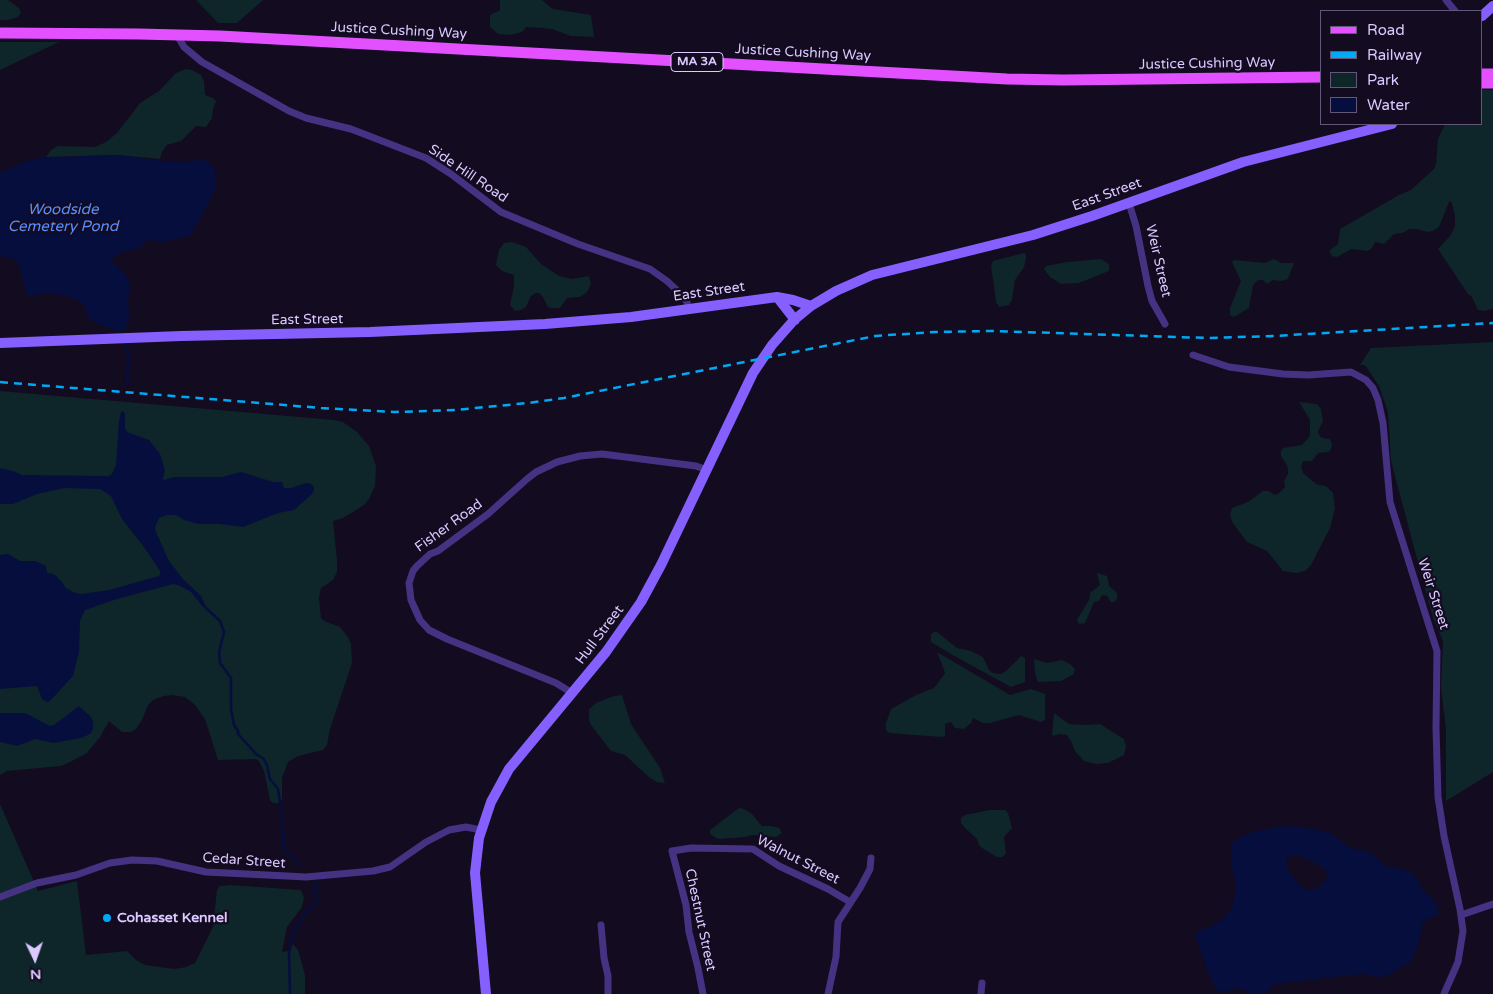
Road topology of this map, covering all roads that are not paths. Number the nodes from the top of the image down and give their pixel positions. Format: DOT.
graph roads {
  1 [pos="1446,0"];
  2 [pos="1493,6"];
  3 [pos="1454,10"];
  4 [pos="1483,15"];
  5 [pos="0,33"];
  6 [pos="177,35"];
  7 [pos="1320,77"];
  8 [pos="1388,125"];
  9 [pos="1129,203"];
  10 [pos="777,297"];
  11 [pos="811,306"];
  12 [pos="688,309"];
  13 [pos="795,320"];
  14 [pos="1165,324"];
  15 [pos="0,343"];
  16 [pos="1193,355"];
  17 [pos="707,470"];
  18 [pos="572,693"];
  19 [pos="481,830"];
  20 [pos="672,850"];
  21 [pos="871,858"];
  22 [pos="0,897"];
  23 [pos="850,902"];
  24 [pos="1493,904"];
  25 [pos="1461,914"];
  26 [pos="601,925"];
  27 [pos="982,983"];
  28 [pos="486,994"];
  29 [pos="608,994"];
  30 [pos="703,994"];
  31 [pos="828,994"];
  32 [pos="981,994"];
  33 [pos="1444,994"];
  1 -- 3 [label="street"];
  2 -- 4 [label="main road"];
  5 -- 6 [label="main road, Justice Cushing Way / MA 3A"];
  6 -- 7 [label="main road, Justice Cushing Way / MA 3A"];
  6 -- 12 [label="street, Side Hill Road"];
  8 -- 9 [label="main road, East Street"];
  9 -- 11 [label="main road, East Street"];
  9 -- 14 [label="street, Weir Street"];
  10 -- 11 [label="main road, East Street"];
  10 -- 12 [label="main road, East Street"];
  10 -- 13 [label="main road"];
  11 -- 13 [label="main road, Hull Street"];
  12 -- 15 [label="main road, East Street"];
  13 -- 17 [label="main road, Hull Street"];
  16 -- 25 [label="street, Weir Street"];
  17 -- 18 [label="main road, Hull Street"];
  17 -- 18 [label="street, Fisher Road"];
  18 -- 19 [label="main road, Hull Street"];
  19 -- 22 [label="street, Cedar Street"];
  19 -- 28 [label="main road, Hull Street"];
  20 -- 23 [label="street, Walnut Street"];
  20 -- 30 [label="street, Chestnut Street"];
  21 -- 23 [label="street"];
  23 -- 31 [label="street"];
  24 -- 25 [label="street"];
  25 -- 33 [label="street, Weir Street"];
  26 -- 29 [label="street"];
  27 -- 32 [label="street"];
}
